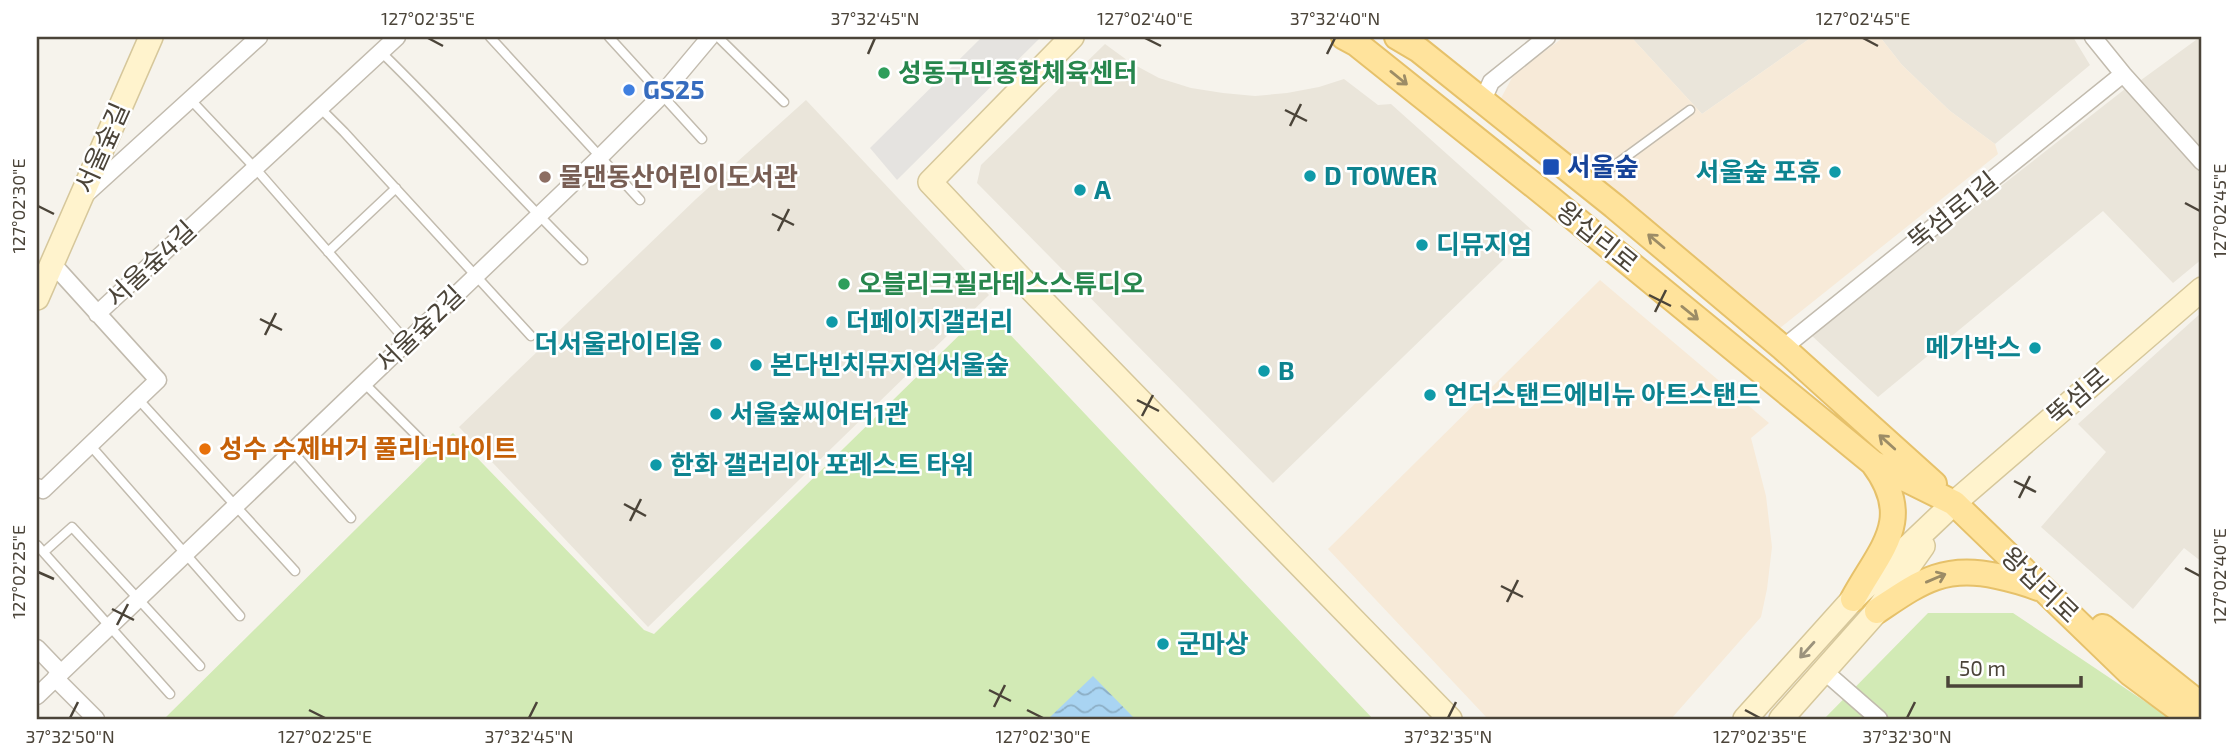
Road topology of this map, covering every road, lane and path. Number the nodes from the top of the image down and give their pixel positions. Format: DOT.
graph roads {
  1 [pos="151,37"];
  2 [pos="259,37"];
  3 [pos="397,37"];
  4 [pos="490,37"];
  5 [pos="609,37"];
  6 [pos="710,37"];
  7 [pos="718,37"];
  8 [pos="1072,37"];
  9 [pos="1344,37"];
  10 [pos="1397,37"];
  11 [pos="1547,37"];
  12 [pos="2093,37"];
  13 [pos="381,52"];
  14 [pos="2123,74"];
  15 [pos="662,94"];
  16 [pos="190,99"];
  17 [pos="1483,100"];
  18 [pos="784,102"];
  19 [pos="320,108"];
  20 [pos="1690,110"];
  21 [pos="702,139"];
  22 [pos="600,157"];
  23 [pos="2202,162"];
  24 [pos="255,168"];
  25 [pos="1586,186"];
  26 [pos="396,188"];
  27 [pos="79,200"];
  28 [pos="640,200"];
  29 [pos="538,216"];
  30 [pos="328,252"];
  31 [pos="583,260"];
  32 [pos="52,263"];
  33 [pos="476,276"];
  34 [pos="2202,289"];
  35 [pos="37,298"];
  36 [pos="97,314"];
  37 [pos="531,336"];
  38 [pos="407,342"];
  39 [pos="1783,348"];
  40 [pos="364,383"];
  41 [pos="138,399"];
  42 [pos="90,445"];
  43 [pos="426,445"];
  44 [pos="292,452"];
  45 [pos="1873,463"];
  46 [pos="37,487"];
  47 [pos="1954,503"];
  48 [pos="235,506"];
  49 [pos="351,518"];
  50 [pos="37,545"];
  51 [pos="44,552"];
  52 [pos="186,553"];
  53 [pos="295,571"];
  54 [pos="2048,593"];
  55 [pos="1853,599"];
  56 [pos="137,600"];
  57 [pos="1877,611"];
  58 [pos="240,616"];
  59 [pos="110,628"];
  60 [pos="37,648"];
  61 [pos="200,666"];
  62 [pos="1824,671"];
  63 [pos="58,676"];
  64 [pos="170,694"];
  65 [pos="37,696"];
  66 [pos="2202,706"];
  67 [pos="96,719"];
  68 [pos="1450,719"];
  69 [pos="1745,719"];
  70 [pos="1781,719"];
  71 [pos="1880,719"];
  72 [pos="2192,719"];
  1 -- 27 [label="street, 서울숲길"];
  2 -- 16 [label="street"];
  3 -- 13 [label="street, 서울숲4길"];
  4 -- 22 [label="lane"];
  5 -- 15 [label="lane"];
  6 -- 15 [label="street, 서울숲2길"];
  7 -- 18 [label="lane"];
  8 -- 68 [label="street"];
  9 -- 45 [label="main road, 왕십리로, one-way"];
  10 -- 17 [label="main road, 왕십리로"];
  11 -- 17 [label="street"];
  12 -- 14 [label="street"];
  13 -- 19 [label="street, 서울숲4길"];
  13 -- 29 [label="lane"];
  14 -- 23 [label="street"];
  14 -- 39 [label="street, 뚝섬로1길"];
  15 -- 21 [label="lane"];
  15 -- 22 [label="street, 서울숲2길"];
  16 -- 24 [label="lane"];
  16 -- 27 [label="street"];
  17 -- 25 [label="main road, 왕십리로"];
  19 -- 24 [label="street, 서울숲4길"];
  19 -- 26 [label="lane"];
  20 -- 25 [label="lane"];
  22 -- 28 [label="lane"];
  22 -- 29 [label="street, 서울숲2길"];
  24 -- 30 [label="lane"];
  24 -- 36 [label="street, 서울숲4길"];
  39 -- 25 [label="main road, 왕십리로, one-way"];
  26 -- 30 [label="lane"];
  26 -- 33 [label="lane"];
  27 -- 32 [label="street, 서울숲길"];
  29 -- 31 [label="lane"];
  29 -- 33 [label="street, 서울숲2길"];
  30 -- 38 [label="lane"];
  32 -- 35 [label="street, 서울숲길"];
  32 -- 36 [label="street, 서울숲4길"];
  33 -- 37 [label="lane, 서울숲2길"];
  33 -- 38 [label="street, 서울숲2길"];
  34 -- 47 [label="street, 뚝섬로"];
  36 -- 41 [label="street"];
  38 -- 40 [label="street, 서울숲2길"];
  47 -- 39 [label="main road, 왕십리로, one-way"];
  40 -- 43 [label="lane, 서울숲2길"];
  40 -- 44 [label="street, 서울숲2길"];
  41 -- 42 [label="street"];
  41 -- 48 [label="lane"];
  42 -- 46 [label="street"];
  42 -- 52 [label="lane"];
  44 -- 48 [label="street, 서울숲2길"];
  44 -- 49 [label="lane"];
  45 -- 47 [label="main road, 왕십리로"];
  45 -- 55 [label="main road"];
  47 -- 54 [label="main road, 왕십리로"];
  47 -- 55 [label="street, 뚝섬로"];
  47 -- 57 [label="street, 뚝섬로"];
  47 -- 66 [label="main road, 왕십리로"];
  48 -- 52 [label="street, 서울숲2길"];
  48 -- 53 [label="lane"];
  50 -- 51 [label="lane"];
  51 -- 56 [label="lane"];
  51 -- 59 [label="lane"];
  52 -- 56 [label="street, 서울숲2길"];
  52 -- 58 [label="lane"];
  57 -- 54 [label="main road, one-way"];
  54 -- 72 [label="main road, 왕십리로"];
  55 -- 69 [label="street, 뚝섬로, one-way"];
  56 -- 59 [label="street, 서울숲2길"];
  56 -- 61 [label="lane"];
  57 -- 62 [label="street, 뚝섬로"];
  59 -- 63 [label="street, 서울숲2길"];
  59 -- 64 [label="lane"];
  60 -- 63 [label="street"];
  62 -- 70 [label="street, 뚝섬로"];
  62 -- 71 [label="street"];
  63 -- 65 [label="street, 서울숲2길"];
  63 -- 67 [label="street"];
}
